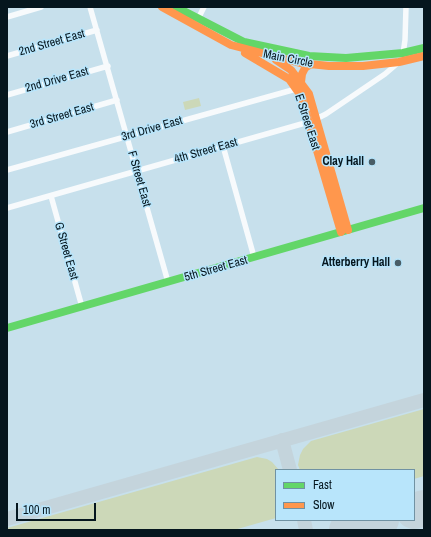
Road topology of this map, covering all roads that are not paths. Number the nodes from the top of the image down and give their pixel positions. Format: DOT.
graph roads {
  1 [pos="41,7"];
  2 [pos="90,7"];
  3 [pos="162,7"];
  4 [pos="176,7"];
  5 [pos="204,7"];
  6 [pos="406,7"];
  7 [pos="7,17"];
  8 [pos="196,22"];
  9 [pos="97,30"];
  10 [pos="244,42"];
  11 [pos="231,45"];
  12 [pos="424,48"];
  13 [pos="7,56"];
  14 [pos="268,56"];
  15 [pos="424,56"];
  16 [pos="398,62"];
  17 [pos="311,64"];
  18 [pos="108,66"];
  19 [pos="299,85"];
  20 [pos="7,94"];
  21 [pos="117,100"];
  22 [pos="312,121"];
  23 [pos="7,132"];
  24 [pos="127,136"];
  25 [pos="223,146"];
  26 [pos="7,170"];
  27 [pos="137,171"];
  28 [pos="51,196"];
  29 [pos="7,208"];
  30 [pos="424,208"];
  31 [pos="344,231"];
  32 [pos="254,257"];
  33 [pos="168,282"];
  34 [pos="82,307"];
  35 [pos="7,328"];
  1 -- 7 [label="street"];
  2 -- 9 [label="street, F Street East"];
  3 -- 8 [label="street, Main Circle"];
  4 -- 8 [label="street, Main Circle"];
  5 -- 8 [label="street"];
  6 -- 16 [label="street"];
  8 -- 10 [label="street, Main Circle"];
  8 -- 11 [label="street, Main Circle"];
  9 -- 13 [label="street, 2nd Street East"];
  9 -- 18 [label="street, F Street East"];
  10 -- 14 [label="street, E Street East"];
  10 -- 16 [label="street, Main Circle"];
  11 -- 14 [label="street, Main Circle"];
  11 -- 19 [label="street, E Street East"];
  12 -- 16 [label="street, Main Circle"];
  14 -- 17 [label="street, Main Circle"];
  14 -- 19 [label="street, E Street East"];
  15 -- 16 [label="street, Main Circle"];
  16 -- 17 [label="street, Main Circle"];
  16 -- 22 [label="street, 4th Street East"];
  17 -- 19 [label="street"];
  18 -- 20 [label="street, 2nd Drive East"];
  18 -- 21 [label="street, F Street East"];
  19 -- 22 [label="street, E Street East"];
  19 -- 24 [label="street, 3rd Drive East"];
  21 -- 23 [label="street, 3rd Street East"];
  21 -- 24 [label="street, F Street East"];
  22 -- 25 [label="street, 4th Street East"];
  22 -- 31 [label="street, E Street East"];
  24 -- 26 [label="street, 3rd Drive East"];
  24 -- 27 [label="street, F Street East"];
  25 -- 27 [label="street, 4th Street East"];
  25 -- 32 [label="street"];
  27 -- 28 [label="street, 4th Street East"];
  27 -- 33 [label="street, F Street East"];
  28 -- 29 [label="street, 4th Street East"];
  28 -- 34 [label="street, G Street East"];
  30 -- 31 [label="street, 5th Street East"];
  31 -- 32 [label="street, 5th Street East"];
  32 -- 33 [label="street, 5th Street East"];
  33 -- 34 [label="street, 5th Street East"];
  34 -- 35 [label="street, 5th Street East"];
}
